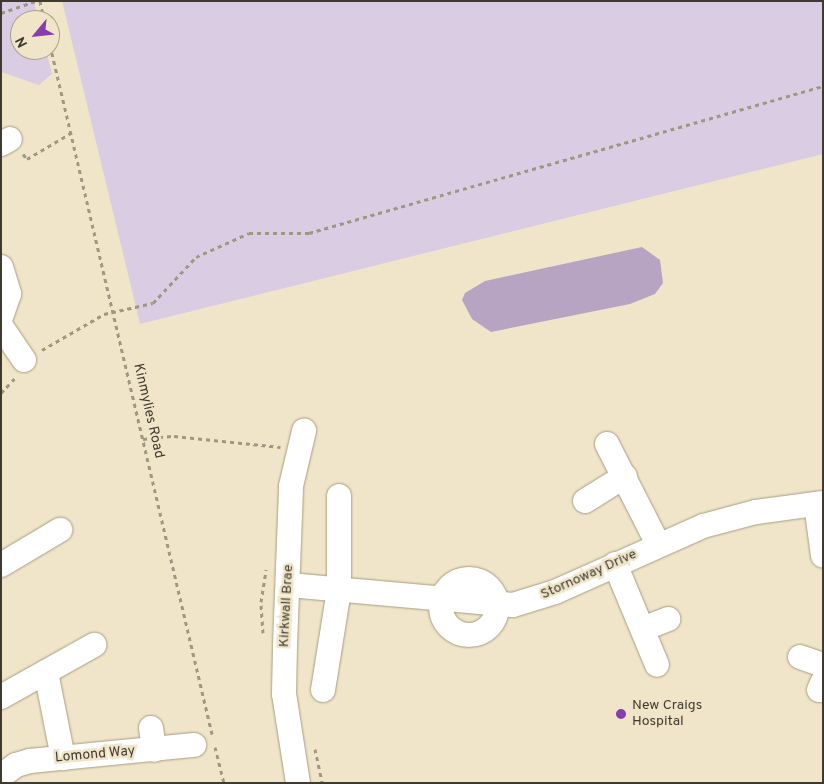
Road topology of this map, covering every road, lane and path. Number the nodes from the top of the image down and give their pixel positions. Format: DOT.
graph roads {
  1 [pos="35,1"];
  2 [pos="1,13"];
  3 [pos="54,60"];
  4 [pos="823,86"];
  5 [pos="71,133"];
  6 [pos="6,141"];
  7 [pos="1,267"];
  8 [pos="113,313"];
  9 [pos="1,316"];
  10 [pos="1,326"];
  11 [pos="24,360"];
  12 [pos="143,439"];
  13 [pos="302,441"];
  14 [pos="607,444"];
  15 [pos="625,476"];
  16 [pos="339,496"];
  17 [pos="585,501"];
  18 [pos="819,504"];
  19 [pos="60,530"];
  20 [pos="658,544"];
  21 [pos="823,556"];
  22 [pos="615,564"];
  23 [pos="1,566"];
  24 [pos="289,585"];
  25 [pos="339,590"];
  26 [pos="440,600"];
  27 [pos="499,604"];
  28 [pos="668,619"];
  29 [pos="645,628"];
  30 [pos="94,645"];
  31 [pos="800,657"];
  32 [pos="657,665"];
  33 [pos="823,665"];
  34 [pos="46,672"];
  35 [pos="324,690"];
  36 [pos="1,697"];
  37 [pos="194,745"];
  38 [pos="63,758"];
  39 [pos="1,776"];
  40 [pos="224,783"];
  41 [pos="298,783"];
  1 -- 2 [label="path"];
  3 -- 5 [label="path, Kinmylies Road"];
  4 -- 8 [label="path"];
  5 -- 6 [label="path"];
  5 -- 8 [label="path, Kinmylies Road"];
  7 -- 9 [label="street"];
  8 -- 11 [label="path"];
  8 -- 12 [label="path, Kinmylies Road"];
  10 -- 11 [label="street"];
  12 -- 13 [label="path"];
  12 -- 40 [label="path, Kinmylies Road"];
  13 -- 24 [label="street, Kirkwall Brae"];
  14 -- 15 [label="street"];
  15 -- 17 [label="street"];
  15 -- 20 [label="street"];
  16 -- 25 [label="street"];
  18 -- 20 [label="street, Stornoway Drive"];
  18 -- 21 [label="street"];
  19 -- 23 [label="street"];
  20 -- 22 [label="street, Stornoway Drive"];
  22 -- 27 [label="street, Stornoway Drive"];
  22 -- 29 [label="street"];
  24 -- 25 [label="street, Stornoway Drive"];
  24 -- 41 [label="street, Kirkwall Brae"];
  25 -- 26 [label="street, Stornoway Drive"];
  25 -- 35 [label="street"];
  26 -- 27 [label="street, Stornoway Drive"];
  26 -- 27 [label="street"];
  28 -- 29 [label="street"];
  29 -- 32 [label="street"];
  30 -- 34 [label="street"];
  31 -- 33 [label="street"];
  34 -- 36 [label="street"];
  34 -- 38 [label="street"];
  37 -- 38 [label="street, Lomond Way"];
  38 -- 39 [label="street, Lomond Way"];
}
